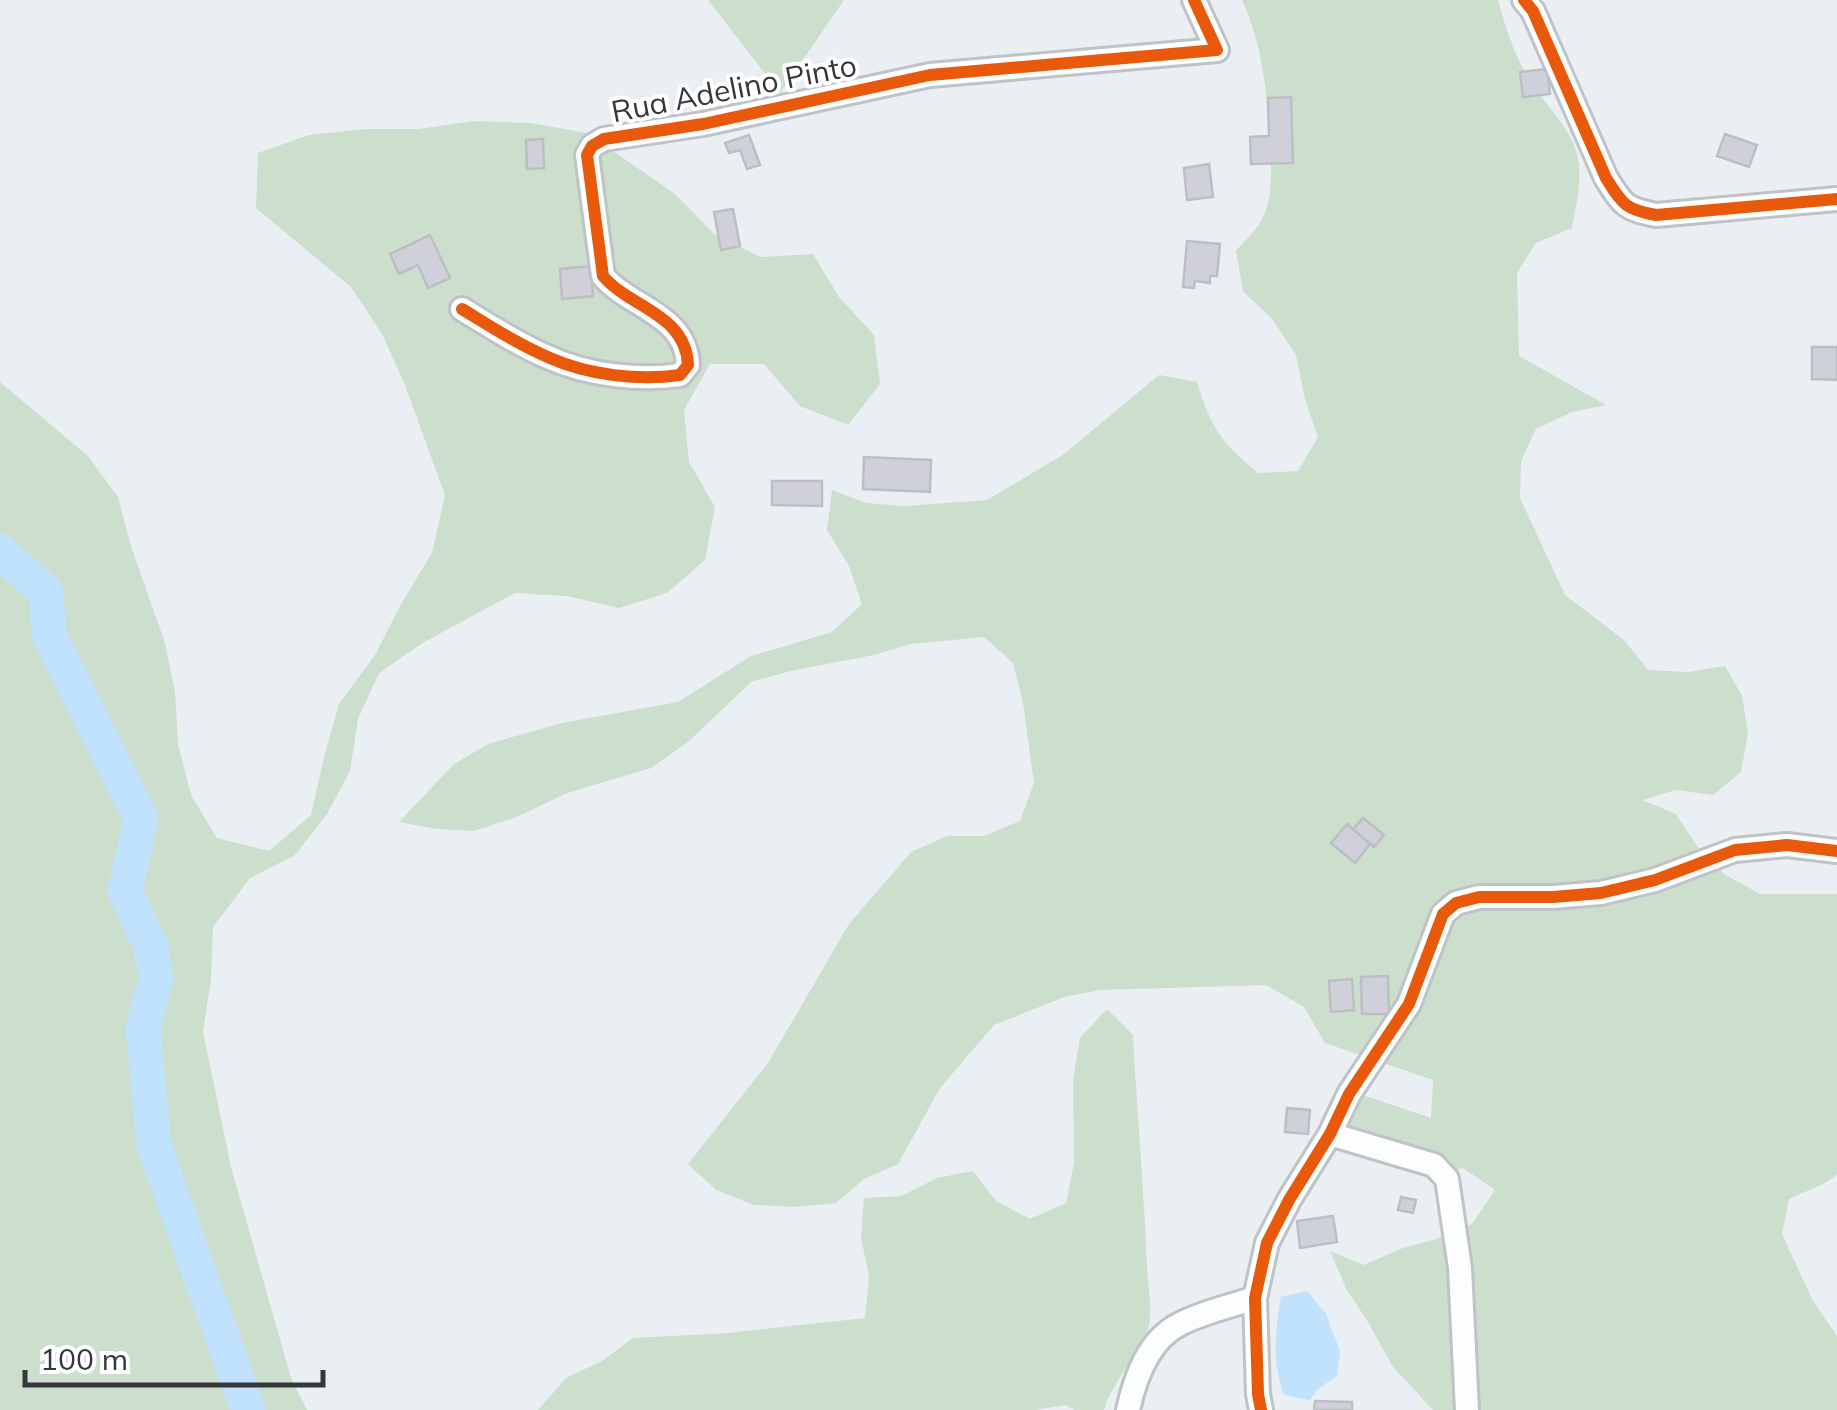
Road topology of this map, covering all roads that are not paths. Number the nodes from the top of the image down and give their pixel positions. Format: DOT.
graph roads {
  1 [pos="1194,0"];
  2 [pos="1524,0"];
  3 [pos="1837,199"];
  4 [pos="462,308"];
  5 [pos="1837,851"];
  6 [pos="1330,1134"];
  7 [pos="1256,1298"];
  8 [pos="1128,1410"];
  9 [pos="1261,1410"];
  10 [pos="1467,1410"];
  1 -- 4 [label="street, Rua Adelino Pinto"];
  2 -- 3 [label="street"];
  5 -- 6 [label="street"];
  6 -- 7 [label="street"];
  6 -- 10 [label="street"];
  7 -- 8 [label="street"];
  7 -- 9 [label="street"];
}
